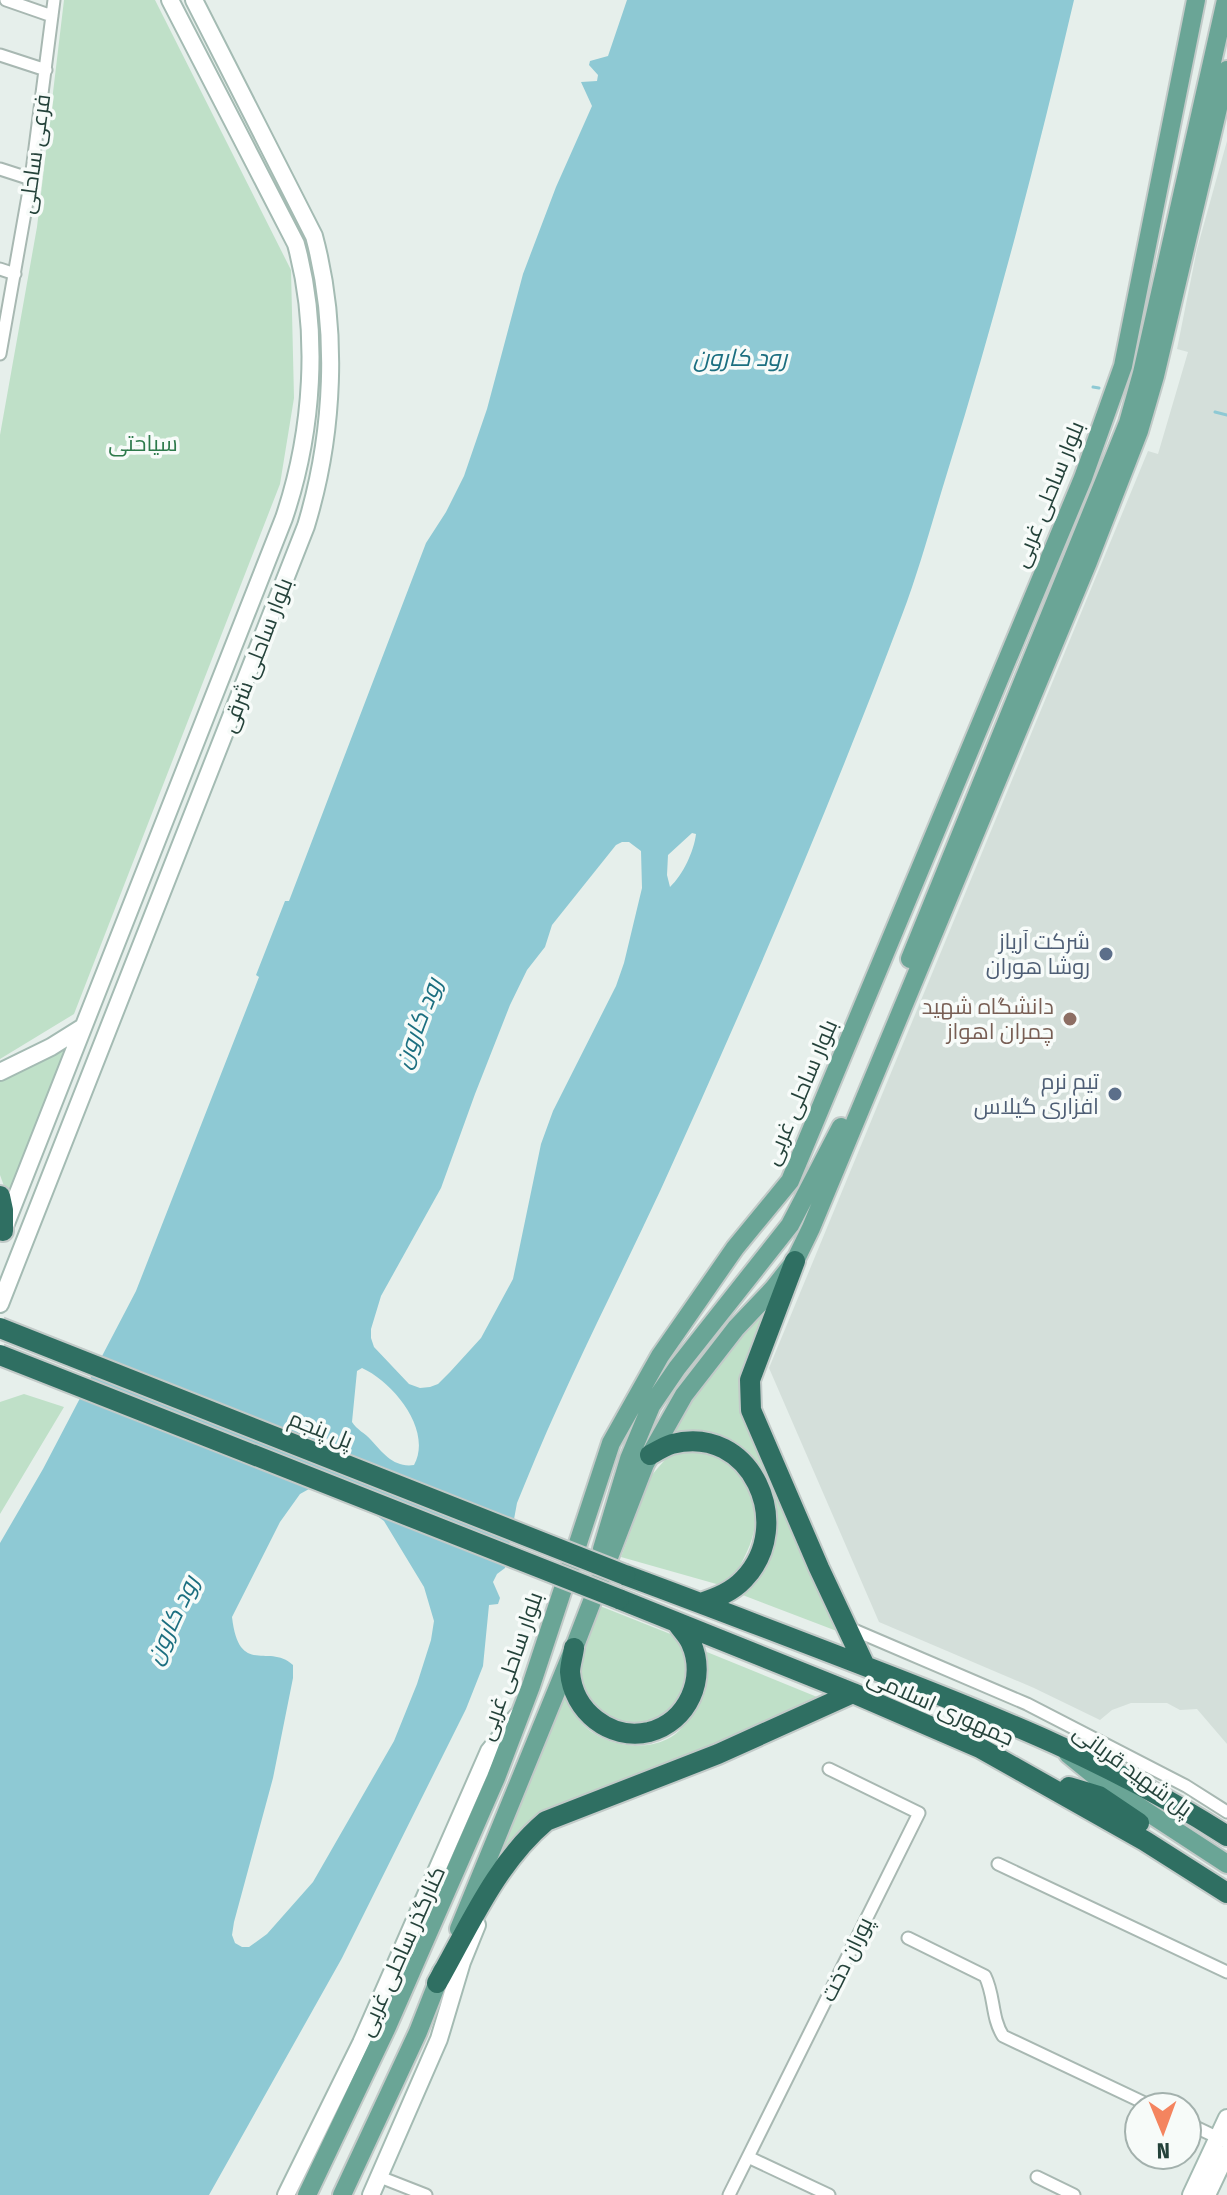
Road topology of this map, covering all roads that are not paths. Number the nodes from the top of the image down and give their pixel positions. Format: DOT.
graph roads {
  1 [pos="6,0"];
  2 [pos="54,0"];
  3 [pos="170,0"];
  4 [pos="194,0"];
  5 [pos="1196,0"];
  6 [pos="1226,0"];
  7 [pos="52,16"];
  8 [pos="0,55"];
  9 [pos="46,70"];
  10 [pos="1227,70"];
  11 [pos="0,169"];
  12 [pos="31,179"];
  13 [pos="0,269"];
  14 [pos="15,274"];
  15 [pos="0,354"];
  16 [pos="92,1006"];
  17 [pos="115,1015"];
  18 [pos="84,1026"];
  19 [pos="0,1072"];
  20 [pos="0,1196"];
  21 [pos="1,1234"];
  22 [pos="795,1261"];
  23 [pos="0,1304"];
  24 [pos="0,1328"];
  25 [pos="0,1355"];
  26 [pos="650,1455"];
  27 [pos="625,1575"];
  28 [pos="701,1603"];
  29 [pos="587,1614"];
  30 [pos="677,1623"];
  31 [pos="846,1627"];
  32 [pos="574,1648"];
  33 [pos="865,1666"];
  34 [pos="853,1693"];
  35 [pos="521,1711"];
  36 [pos="1052,1741"];
  37 [pos="829,1769"];
  38 [pos="1031,1775"];
  39 [pos="1227,1812"];
  40 [pos="1227,1836"];
  41 [pos="998,1864"];
  42 [pos="1227,1864"];
  43 [pos="1227,1881"];
  44 [pos="492,1886"];
  45 [pos="1227,1893"];
  46 [pos="908,1938"];
  47 [pos="1227,1972"];
  48 [pos="437,1983"];
  49 [pos="1123,2093"];
  50 [pos="1227,2118"];
  51 [pos="342,2119"];
  52 [pos="373,2130"];
  53 [pos="1203,2131"];
  54 [pos="1222,2140"];
  55 [pos="1227,2153"];
  56 [pos="748,2157"];
  57 [pos="380,2177"];
  58 [pos="1037,2177"];
  59 [pos="307,2194"];
  60 [pos="286,2195"];
  61 [pos="333,2195"];
  62 [pos="342,2195"];
  63 [pos="371,2195"];
  64 [pos="426,2195"];
  65 [pos="729,2195"];
  66 [pos="829,2195"];
  67 [pos="1074,2195"];
  68 [pos="1191,2195"];
  69 [pos="1207,2195"];
  1 -- 7 [label="street"];
  2 -- 7 [label="street, فرعی ساحلی"];
  3 -- 16 [label="main road, بلوار ساحلی شرقی"];
  4 -- 17 [label="main road, بلوار ساحلی شرقی"];
  5 -- 35 [label="main road, بلوار ساحلی غربی"];
  6 -- 29 [label="main road, بلوار ساحلی غربی"];
  7 -- 9 [label="street, فرعی ساحلی"];
  8 -- 9 [label="street"];
  9 -- 12 [label="street, فرعی ساحلی"];
  10 -- 22 [label="main road, بلوار ساحلی غربی"];
  11 -- 12 [label="street"];
  12 -- 14 [label="street, فرعی ساحلی"];
  13 -- 14 [label="street"];
  14 -- 15 [label="street, فرعی ساحلی"];
  16 -- 17 [label="main road"];
  16 -- 18 [label="main road, بلوار ساحلی شرقی"];
  17 -- 23 [label="main road, بلوار ساحلی شرقی"];
  18 -- 19 [label="main road"];
  18 -- 21 [label="main road, بلوار ساحلی شرقی"];
  20 -- 21 [label="highway"];
  22 -- 26 [label="main road, بلوار ساحلی غربی"];
  22 -- 31 [label="highway"];
  24 -- 27 [label="highway, پل پنجم, bridge"];
  25 -- 30 [label="highway, جمهوری اسلامی, bridge"];
  26 -- 28 [label="highway"];
  26 -- 29 [label="main road, بلوار ساحلی غربی"];
  27 -- 28 [label="highway, جمهوری اسلامی"];
  28 -- 33 [label="highway, جمهوری اسلامی"];
  29 -- 32 [label="main road, بلوار ساحلی غربی"];
  30 -- 32 [label="highway"];
  30 -- 34 [label="highway, جمهوری اسلامی"];
  31 -- 33 [label="highway"];
  31 -- 39 [label="street"];
  32 -- 48 [label="main road, بلوار ساحلی غربی"];
  33 -- 36 [label="highway, جمهوری اسلامی"];
  34 -- 38 [label="highway, جمهوری اسلامی"];
  34 -- 44 [label="highway"];
  35 -- 51 [label="main road, بلوار ساحلی غربی"];
  35 -- 60 [label="main road, کنارگذر ساحلی غربی"];
  36 -- 40 [label="highway, جمهوری اسلامی"];
  36 -- 42 [label="main road, پل شهید قربانی"];
  37 -- 56 [label="street, پوران دخت"];
  38 -- 43 [label="highway, پل شهید قربانی"];
  38 -- 45 [label="highway, جمهوری اسلامی"];
  41 -- 47 [label="street"];
  44 -- 48 [label="highway"];
  44 -- 57 [label="main road"];
  46 -- 49 [label="street"];
  48 -- 52 [label="main road, بلوار ساحلی غربی"];
  50 -- 54 [label="main road"];
  51 -- 52 [label="main road"];
  51 -- 59 [label="main road, بلوار ساحلی غربی"];
  52 -- 62 [label="main road, بلوار ساحلی غربی"];
  53 -- 54 [label="street"];
  54 -- 68 [label="main road"];
  55 -- 69 [label="main road"];
  56 -- 65 [label="street, پوران دخت"];
  56 -- 66 [label="street"];
  57 -- 63 [label="main road"];
  57 -- 64 [label="street"];
  58 -- 67 [label="street"];
  59 -- 61 [label="main road"];
}
